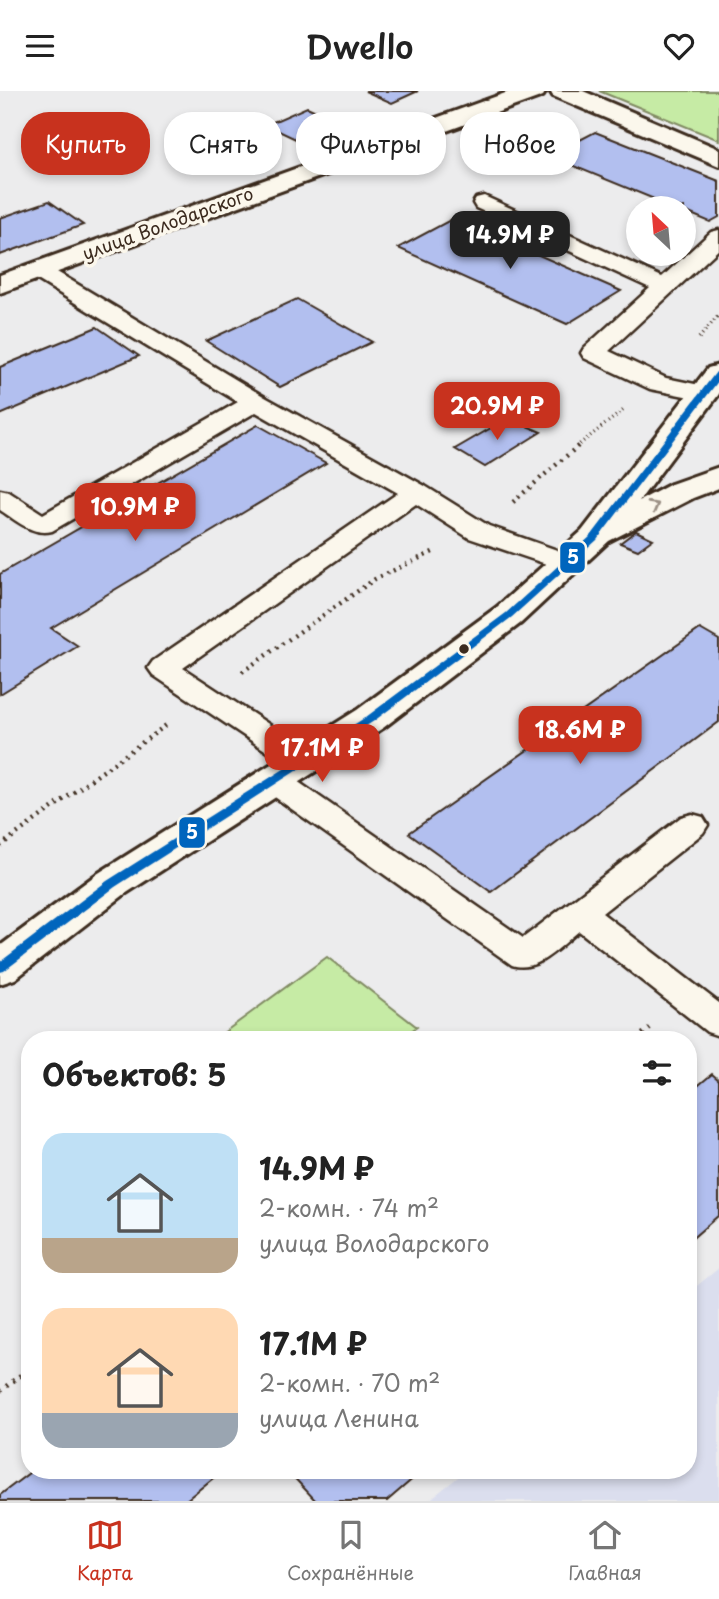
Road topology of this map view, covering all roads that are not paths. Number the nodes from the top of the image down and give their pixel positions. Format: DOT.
graph roads {
  1 [pos="534,91"];
  2 [pos="562,91"];
  3 [pos="719,158"];
  4 [pos="484,203"];
  5 [pos="719,237"];
  6 [pos="39,271"];
  7 [pos="0,285"];
  8 [pos="664,286"];
  9 [pos="712,383"];
  10 [pos="256,403"];
  11 [pos="716,482"];
  12 [pos="416,492"];
  13 [pos="0,498"];
  14 [pos="594,538"];
  15 [pos="567,563"];
  16 [pos="288,771"];
  17 [pos="692,825"];
  18 [pos="578,913"];
  19 [pos="0,968"];
  20 [pos="719,1022"];
  1 -- 6 [label="main road, улица Володарского"];
  2 -- 3 [label="main road"];
  4 -- 8 [label="lane"];
  5 -- 8 [label="lane"];
  6 -- 7 [label="main road, улица Володарского"];
  6 -- 10 [label="lane"];
  8 -- 9 [label="lane"];
  9 -- 14 [label="main road"];
  10 -- 12 [label="lane"];
  10 -- 13 [label="lane"];
  14 -- 11 [label="main road, one-way"];
  12 -- 15 [label="lane"];
  12 -- 16 [label="lane"];
  14 -- 15 [label="main road"];
  15 -- 16 [label="main road"];
  16 -- 18 [label="lane"];
  16 -- 19 [label="main road"];
  17 -- 18 [label="lane"];
  18 -- 20 [label="lane"];
}
